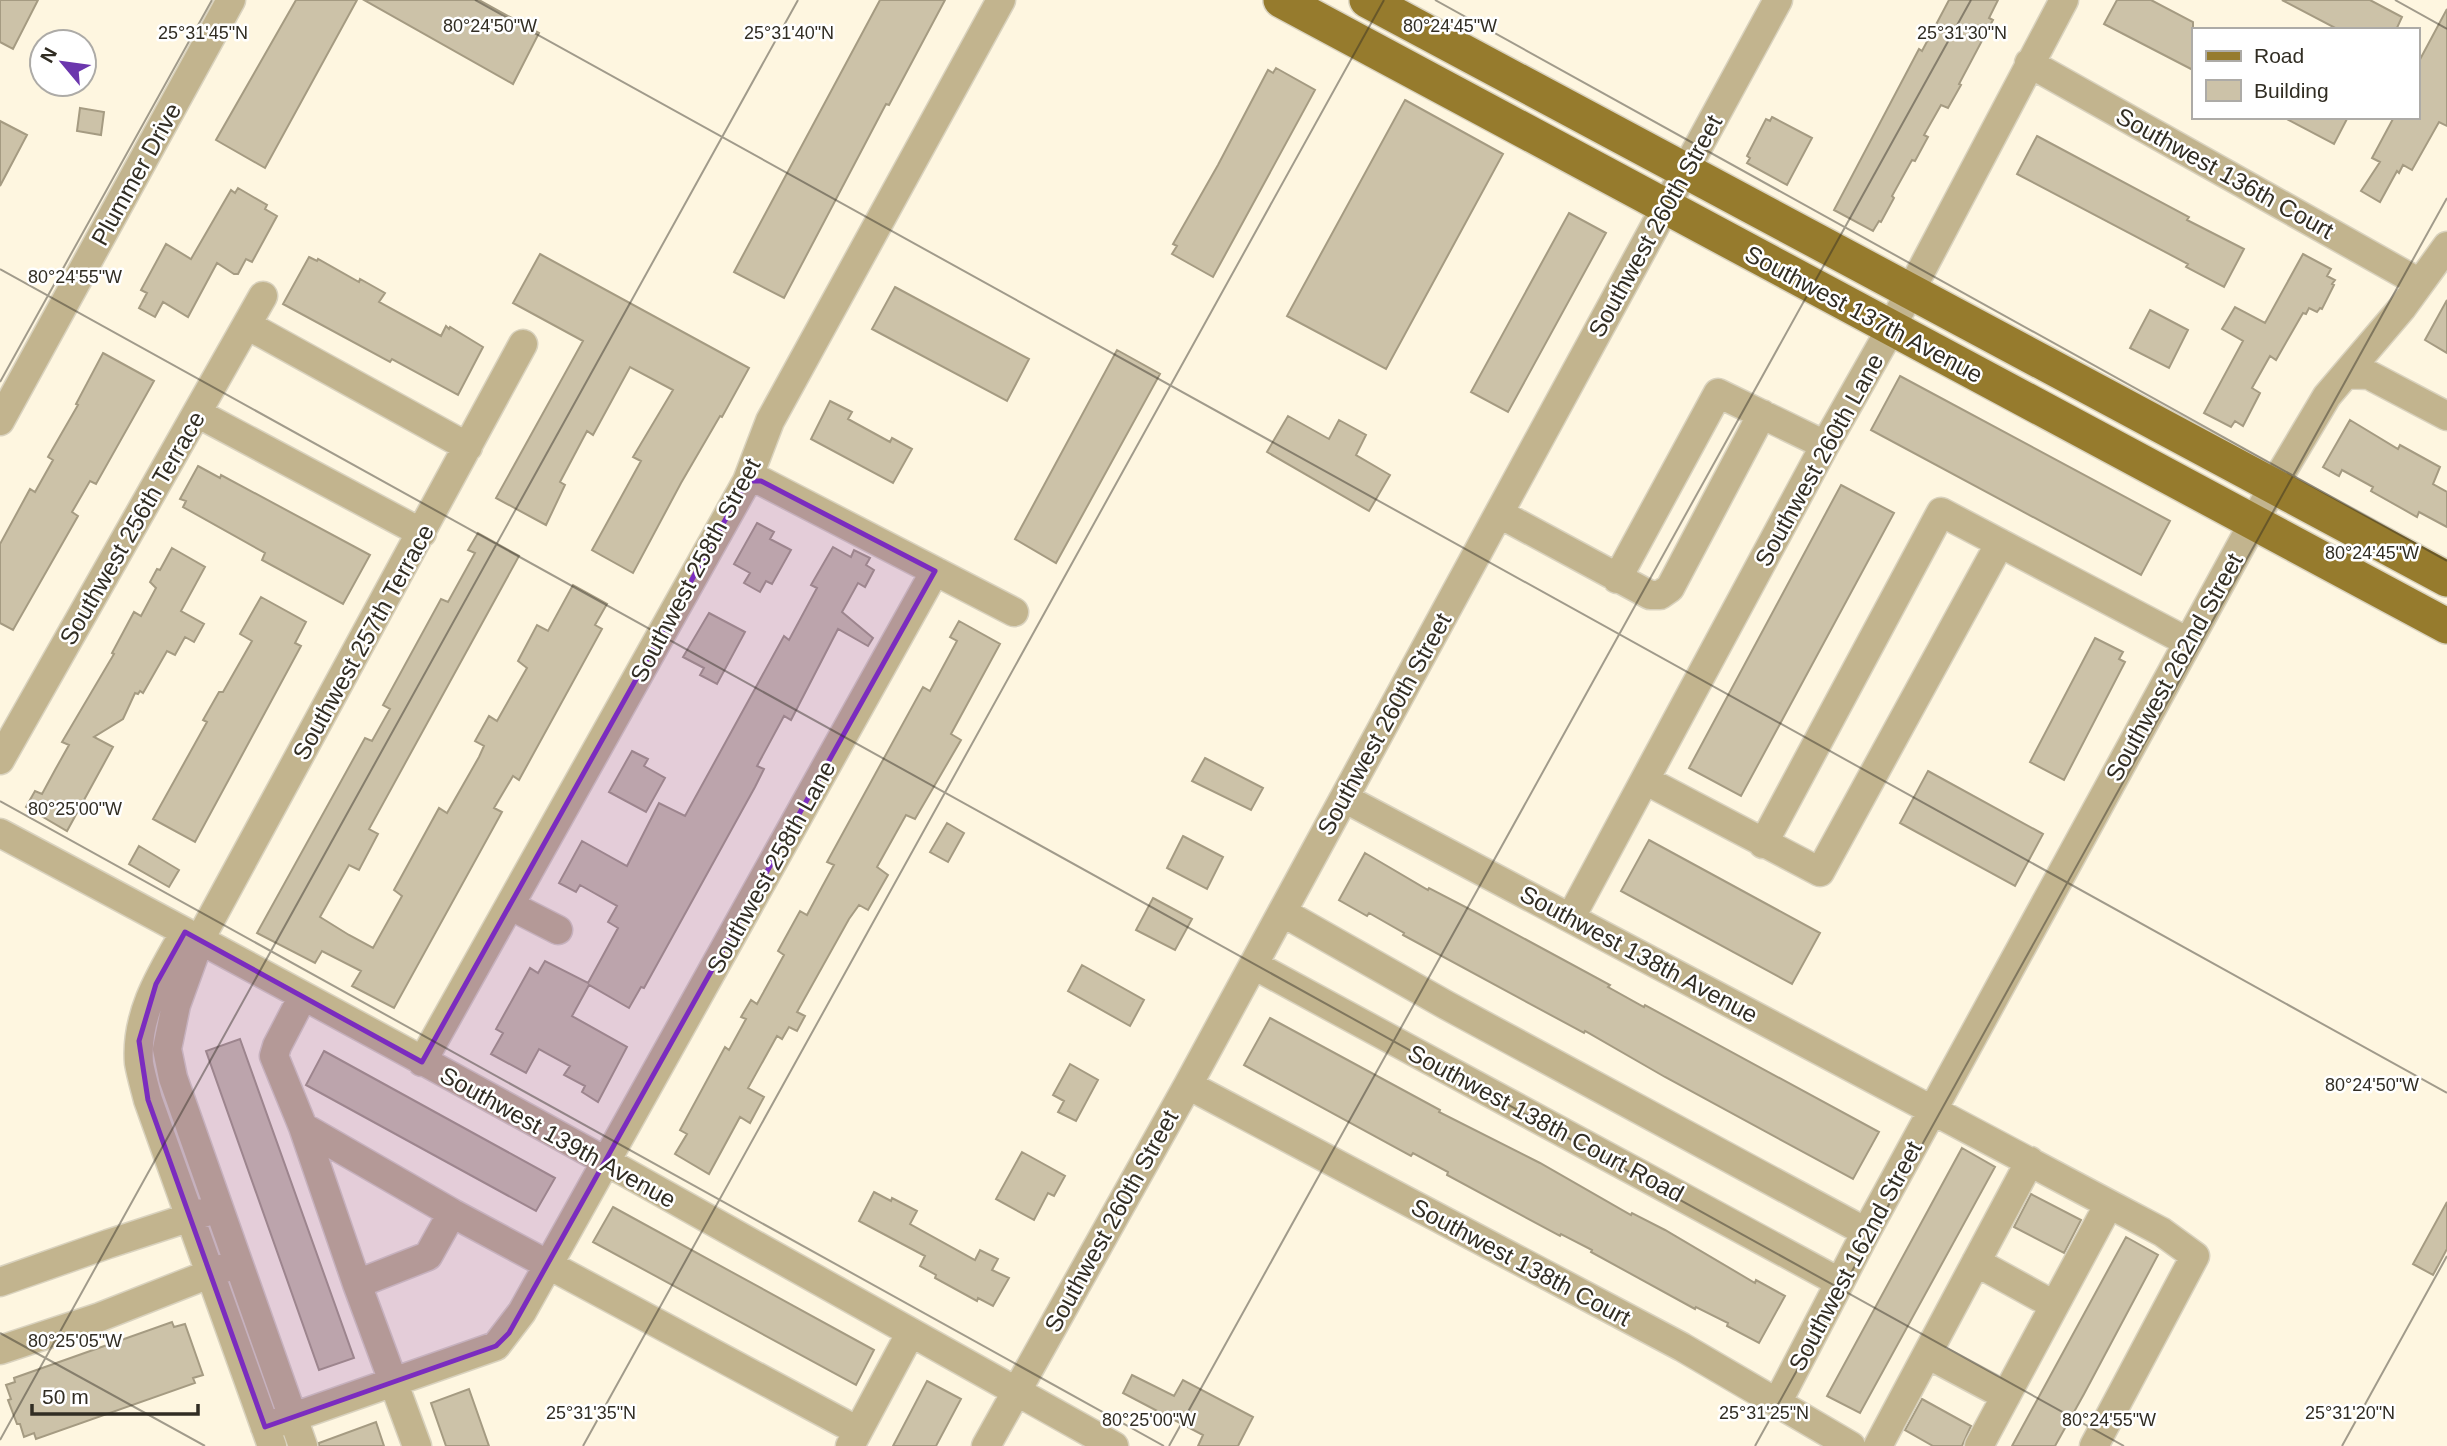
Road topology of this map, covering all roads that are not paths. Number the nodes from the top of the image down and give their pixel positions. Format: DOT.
graph roads {
  1 [pos="231,0"];
  2 [pos="1001,0"];
  3 [pos="1281,0"];
  4 [pos="1367,0"];
  5 [pos="1778,0"];
  6 [pos="2064,0"];
  7 [pos="2029,63"];
  8 [pos="1685,172"];
  9 [pos="1665,208"];
  10 [pos="2447,246"];
  11 [pos="2420,283"];
  12 [pos="1910,290"];
  13 [pos="263,296"];
  14 [pos="247,325"];
  15 [pos="1891,328"];
  16 [pos="523,344"];
  17 [pos="2346,374"];
  18 [pos="197,413"];
  19 [pos="1762,414"];
  20 [pos="2447,416"];
  21 [pos="0,421"];
  22 [pos="1825,445"];
  23 [pos="468,447"];
  24 [pos="747,481"];
  25 [pos="2274,485"];
  26 [pos="1500,514"];
  27 [pos="2253,523"];
  28 [pos="422,533"];
  29 [pos="2000,543"];
  30 [pos="934,571"];
  31 [pos="1617,579"];
  32 [pos="2447,579"];
  33 [pos="1014,612"];
  34 [pos="2447,626"];
  35 [pos="2188,642"];
  36 [pos="0,760"];
  37 [pos="1645,780"];
  38 [pos="1345,797"];
  39 [pos="0,833"];
  40 [pos="1763,844"];
  41 [pos="511,906"];
  42 [pos="1282,912"];
  43 [pos="1570,918"];
  44 [pos="558,930"];
  45 [pos="192,936"];
  46 [pos="1254,965"];
  47 [pos="303,996"];
  48 [pos="422,1062"];
  49 [pos="1188,1085"];
  50 [pos="1933,1110"];
  51 [pos="303,1128"];
  52 [pos="2030,1161"];
  53 [pos="607,1162"];
  54 [pos="2109,1204"];
  55 [pos="219,1209"];
  56 [pos="452,1213"];
  57 [pos="190,1217"];
  58 [pos="1866,1232"];
  59 [pos="1976,1262"];
  60 [pos="238,1263"];
  61 [pos="549,1263"];
  62 [pos="210,1273"];
  63 [pos="0,1282"];
  64 [pos="1839,1282"];
  65 [pos="357,1284"];
  66 [pos="2054,1305"];
  67 [pos="910,1334"];
  68 [pos="0,1350"];
  69 [pos="1927,1354"];
  70 [pos="394,1383"];
  71 [pos="1015,1392"];
  72 [pos="2006,1395"];
  73 [pos="1777,1403"];
  74 [pos="293,1417"];
  75 [pos="268,1436"];
  76 [pos="854,1439"];
  77 [pos="303,1446"];
  78 [pos="417,1446"];
  79 [pos="986,1446"];
  80 [pos="1114,1446"];
  81 [pos="1851,1446"];
  82 [pos="1878,1446"];
  83 [pos="1979,1446"];
  84 [pos="2094,1446"];
  1 -- 21 [label="street, Plummer Drive"];
  2 -- 24 [label="street, Southwest 258th Street"];
  3 -- 9 [label="main road, Southwest 137th Avenue"];
  4 -- 8 [label="main road, Southwest 137th Avenue"];
  5 -- 8 [label="street, Southwest 260th Street"];
  6 -- 7 [label="street, Southwest 260th Lane"];
  7 -- 11 [label="street, Southwest 136th Court"];
  7 -- 12 [label="street, Southwest 260th Lane"];
  8 -- 9 [label="street, Southwest 260th Street"];
  8 -- 12 [label="main road, Southwest 137th Avenue"];
  9 -- 15 [label="main road, Southwest 137th Avenue"];
  9 -- 26 [label="street, Southwest 260th Street"];
  10 -- 11 [label="street, Southwest 262nd Street"];
  11 -- 17 [label="street, Southwest 262nd Street"];
  12 -- 15 [label="street, Southwest 260th Lane"];
  12 -- 25 [label="main road, Southwest 137th Avenue"];
  13 -- 14 [label="street, Southwest 256th Terrace"];
  14 -- 18 [label="street, Southwest 256th Terrace"];
  14 -- 23 [label="street"];
  15 -- 22 [label="street, Southwest 260th Lane"];
  15 -- 27 [label="main road, Southwest 137th Avenue"];
  16 -- 23 [label="street, Southwest 257th Terrace"];
  17 -- 20 [label="street"];
  17 -- 25 [label="street, Southwest 262nd Street"];
  18 -- 28 [label="street"];
  18 -- 36 [label="street, Southwest 256th Terrace"];
  19 -- 22 [label="street"];
  19 -- 31 [label="street"];
  19 -- 31 [label="street"];
  22 -- 37 [label="street, Southwest 260th Lane"];
  23 -- 28 [label="street, Southwest 257th Terrace"];
  24 -- 30 [label="street"];
  24 -- 41 [label="street, Southwest 258th Street"];
  25 -- 27 [label="street, Southwest 262nd Street"];
  25 -- 32 [label="main road, Southwest 137th Avenue"];
  26 -- 31 [label="street"];
  26 -- 38 [label="street, Southwest 260th Street"];
  27 -- 34 [label="main road, Southwest 137th Avenue"];
  27 -- 35 [label="street, Southwest 262nd Street"];
  28 -- 45 [label="street, Southwest 257th Terrace"];
  29 -- 35 [label="street"];
  29 -- 40 [label="street"];
  29 -- 40 [label="street"];
  30 -- 33 [label="street"];
  30 -- 53 [label="street, Southwest 258th Lane"];
  35 -- 50 [label="street, Southwest 262nd Street"];
  37 -- 40 [label="street"];
  37 -- 43 [label="street, Southwest 260th Lane"];
  38 -- 42 [label="street, Southwest 260th Street"];
  38 -- 43 [label="street, Southwest 138th Avenue"];
  39 -- 45 [label="street, Southwest 139th Avenue"];
  41 -- 44 [label="street"];
  41 -- 48 [label="street, Southwest 258th Street"];
  42 -- 46 [label="street, Southwest 260th Street"];
  42 -- 58 [label="street"];
  43 -- 50 [label="street, Southwest 138th Avenue"];
  45 -- 47 [label="street, Southwest 139th Avenue"];
  45 -- 55 [label="street"];
  45 -- 57 [label="street"];
  46 -- 49 [label="street, Southwest 260th Street"];
  46 -- 64 [label="street, Southwest 138th Court Road"];
  47 -- 48 [label="street, Southwest 139th Avenue"];
  47 -- 51 [label="street"];
  48 -- 53 [label="street, Southwest 139th Avenue"];
  49 -- 71 [label="street, Southwest 260th Street"];
  49 -- 73 [label="street, Southwest 138th Court"];
  50 -- 52 [label="street, Southwest 138th Avenue"];
  50 -- 58 [label="street, Southwest 162nd Street"];
  51 -- 56 [label="street"];
  51 -- 65 [label="street"];
  52 -- 54 [label="street, Southwest 138th Avenue"];
  52 -- 59 [label="street"];
  53 -- 61 [label="street, Southwest 258th Lane"];
  53 -- 67 [label="street, Southwest 139th Avenue"];
  54 -- 66 [label="street"];
  54 -- 84 [label="street, Southwest 138th Avenue"];
  55 -- 57 [label="street"];
  55 -- 60 [label="street"];
  56 -- 61 [label="street"];
  56 -- 65 [label="street"];
  57 -- 62 [label="street"];
  57 -- 63 [label="street"];
  58 -- 64 [label="street, Southwest 162nd Street"];
  59 -- 66 [label="street"];
  59 -- 69 [label="street"];
  60 -- 62 [label="street"];
  60 -- 74 [label="street"];
  61 -- 70 [label="street, Southwest 258th Lane"];
  61 -- 76 [label="street"];
  62 -- 68 [label="street"];
  62 -- 75 [label="street"];
  64 -- 73 [label="street, Southwest 162nd Street"];
  65 -- 70 [label="street"];
  66 -- 72 [label="street"];
  67 -- 71 [label="street, Southwest 139th Avenue"];
  67 -- 76 [label="street"];
  69 -- 72 [label="street"];
  69 -- 82 [label="street"];
  70 -- 74 [label="street, Southwest 258th Lane"];
  70 -- 78 [label="street"];
  71 -- 79 [label="street, Southwest 260th Street"];
  71 -- 80 [label="street, Southwest 139th Avenue"];
  72 -- 83 [label="street"];
  73 -- 81 [label="street, Southwest 138th Court"];
  74 -- 75 [label="street, Southwest 258th Lane"];
  74 -- 77 [label="street"];
}
